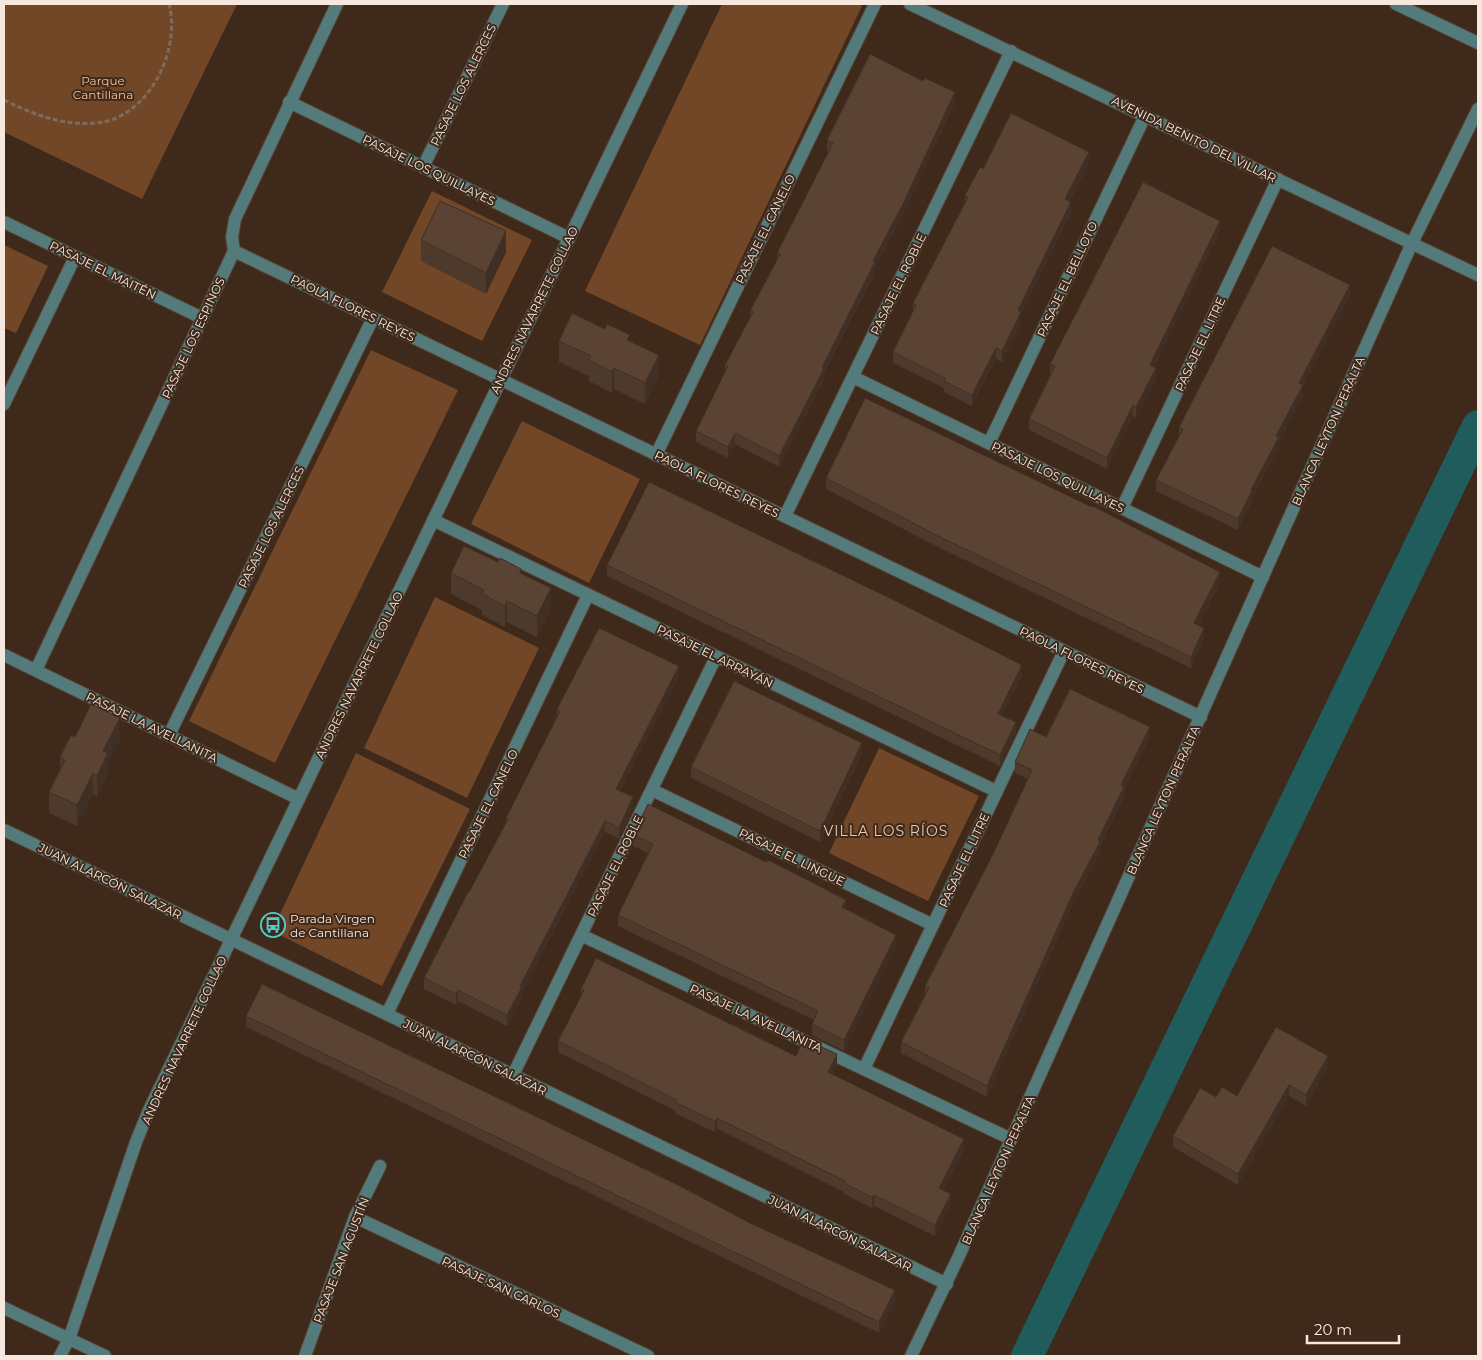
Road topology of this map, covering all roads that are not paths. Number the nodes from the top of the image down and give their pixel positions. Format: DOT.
graph roads {
  1 [pos="337,4"];
  2 [pos="503,4"];
  3 [pos="682,4"];
  4 [pos="875,4"];
  5 [pos="910,4"];
  6 [pos="1396,4"];
  7 [pos="1478,44"];
  8 [pos="1011,51"];
  9 [pos="289,102"];
  10 [pos="1478,109"];
  11 [pos="1145,116"];
  12 [pos="423,167"];
  13 [pos="1278,179"];
  14 [pos="4,222"];
  15 [pos="569,238"];
  16 [pos="1412,243"];
  17 [pos="234,251"];
  18 [pos="75,256"];
  19 [pos="1478,274"];
  20 [pos="202,318"];
  21 [pos="373,318"];
  22 [pos="853,377"];
  23 [pos="501,380"];
  24 [pos="4,404"];
  25 [pos="989,443"];
  26 [pos="656,454"];
  27 [pos="1122,508"];
  28 [pos="785,516"];
  29 [pos="433,520"];
  30 [pos="1263,577"];
  31 [pos="588,595"];
  32 [pos="1064,651"];
  33 [pos="4,655"];
  34 [pos="716,657"];
  35 [pos="36,670"];
  36 [pos="1201,717"];
  37 [pos="169,735"];
  38 [pos="652,790"];
  39 [pos="996,791"];
  40 [pos="299,799"];
  41 [pos="4,830"];
  42 [pos="933,925"];
  43 [pos="581,935"];
  44 [pos="232,939"];
  45 [pos="387,1014"];
  46 [pos="864,1069"];
  47 [pos="513,1075"];
  48 [pos="1011,1139"];
  49 [pos="380,1166"];
  50 [pos="355,1217"];
  51 [pos="946,1284"];
  52 [pos="4,1308"];
  53 [pos="69,1339"];
  54 [pos="60,1356"];
  55 [pos="105,1356"];
  56 [pos="305,1356"];
  57 [pos="648,1356"];
  58 [pos="911,1356"];
  1 -- 9 [label="street, PASAJE LOS ESPINOS"];
  2 -- 12 [label="street, PASAJE LOS ALERCES"];
  3 -- 15 [label="street, ANDRES NAVARRETE COLLAO"];
  4 -- 26 [label="street, PASAJE EL CANELO"];
  5 -- 8 [label="street, AVENIDA BENITO DEL VILLAR"];
  6 -- 7 [label="street"];
  8 -- 11 [label="street, AVENIDA BENITO DEL VILLAR"];
  8 -- 22 [label="street, PASAJE EL ROBLE"];
  9 -- 12 [label="street, PASAJE LOS QUILLAYES"];
  9 -- 17 [label="street, PASAJE LOS ESPINOS"];
  10 -- 16 [label="street, BLANCA LEYTON PERALTA"];
  11 -- 13 [label="street, AVENIDA BENITO DEL VILLAR"];
  11 -- 25 [label="street, PASAJE EL BELLOTO"];
  12 -- 15 [label="street, PASAJE LOS QUILLAYES"];
  13 -- 16 [label="street, AVENIDA BENITO DEL VILLAR"];
  13 -- 27 [label="street, PASAJE EL LITRE"];
  14 -- 18 [label="street, PASAJE EL MAITÉN"];
  15 -- 23 [label="street, ANDRES NAVARRETE COLLAO"];
  16 -- 19 [label="street, AVENIDA BENITO DEL VILLAR"];
  16 -- 30 [label="street, BLANCA LEYTON PERALTA"];
  17 -- 20 [label="street, PASAJE LOS ESPINOS"];
  17 -- 21 [label="street, PAOLA FLORES REYES"];
  18 -- 20 [label="street, PASAJE EL MAITÉN"];
  18 -- 24 [label="street"];
  20 -- 35 [label="street, PASAJE LOS ESPINOS"];
  21 -- 23 [label="street, PAOLA FLORES REYES"];
  21 -- 37 [label="street, PASAJE LOS ALERCES"];
  22 -- 25 [label="street, PASAJE LOS QUILLAYES"];
  22 -- 28 [label="street, PASAJE EL ROBLE"];
  23 -- 26 [label="street, PAOLA FLORES REYES"];
  23 -- 29 [label="street, ANDRES NAVARRETE COLLAO"];
  25 -- 27 [label="street, PASAJE LOS QUILLAYES"];
  26 -- 28 [label="street, PAOLA FLORES REYES"];
  27 -- 30 [label="street, PASAJE LOS QUILLAYES"];
  28 -- 32 [label="street, PAOLA FLORES REYES"];
  29 -- 31 [label="street, PASAJE EL ARRAYÁN"];
  29 -- 40 [label="street, ANDRES NAVARRETE COLLAO"];
  30 -- 36 [label="street, BLANCA LEYTON PERALTA"];
  31 -- 34 [label="street, PASAJE EL ARRAYÁN"];
  31 -- 45 [label="street, PASAJE EL CANELO"];
  32 -- 36 [label="street, PAOLA FLORES REYES"];
  32 -- 39 [label="street, PASAJE EL LITRE"];
  33 -- 35 [label="street, PASAJE LA AVELLANITA"];
  34 -- 38 [label="street, PASAJE EL ROBLE"];
  34 -- 39 [label="street, PASAJE EL ARRAYÁN"];
  35 -- 37 [label="street, PASAJE LA AVELLANITA"];
  36 -- 48 [label="street, BLANCA LEYTON PERALTA"];
  37 -- 40 [label="street, PASAJE LA AVELLANITA"];
  38 -- 42 [label="street, PASAJE EL LINGUE"];
  38 -- 43 [label="street, PASAJE EL ROBLE"];
  39 -- 42 [label="street, PASAJE EL LITRE"];
  40 -- 44 [label="street, ANDRES NAVARRETE COLLAO"];
  41 -- 44 [label="street, JUAN ALARCÓN SALAZAR"];
  42 -- 46 [label="street, PASAJE EL LITRE"];
  43 -- 46 [label="street, PASAJE LA AVELLANITA"];
  43 -- 47 [label="street, PASAJE EL ROBLE"];
  44 -- 45 [label="street, JUAN ALARCÓN SALAZAR"];
  44 -- 53 [label="street, ANDRES NAVARRETE COLLAO"];
  45 -- 47 [label="street, JUAN ALARCÓN SALAZAR"];
  46 -- 48 [label="street, PASAJE LA AVELLANITA"];
  47 -- 51 [label="street, JUAN ALARCÓN SALAZAR"];
  48 -- 51 [label="street, BLANCA LEYTON PERALTA"];
  49 -- 50 [label="street, PASAJE SAN AGUSTÍN"];
  50 -- 56 [label="street, PASAJE SAN AGUSTÍN"];
  50 -- 57 [label="street, PASAJE SAN CARLOS"];
  51 -- 58 [label="street, BLANCA LEYTON PERALTA"];
  52 -- 53 [label="street"];
  53 -- 54 [label="street, ANDRES NAVARRETE COLLAO"];
  53 -- 55 [label="street"];
}
